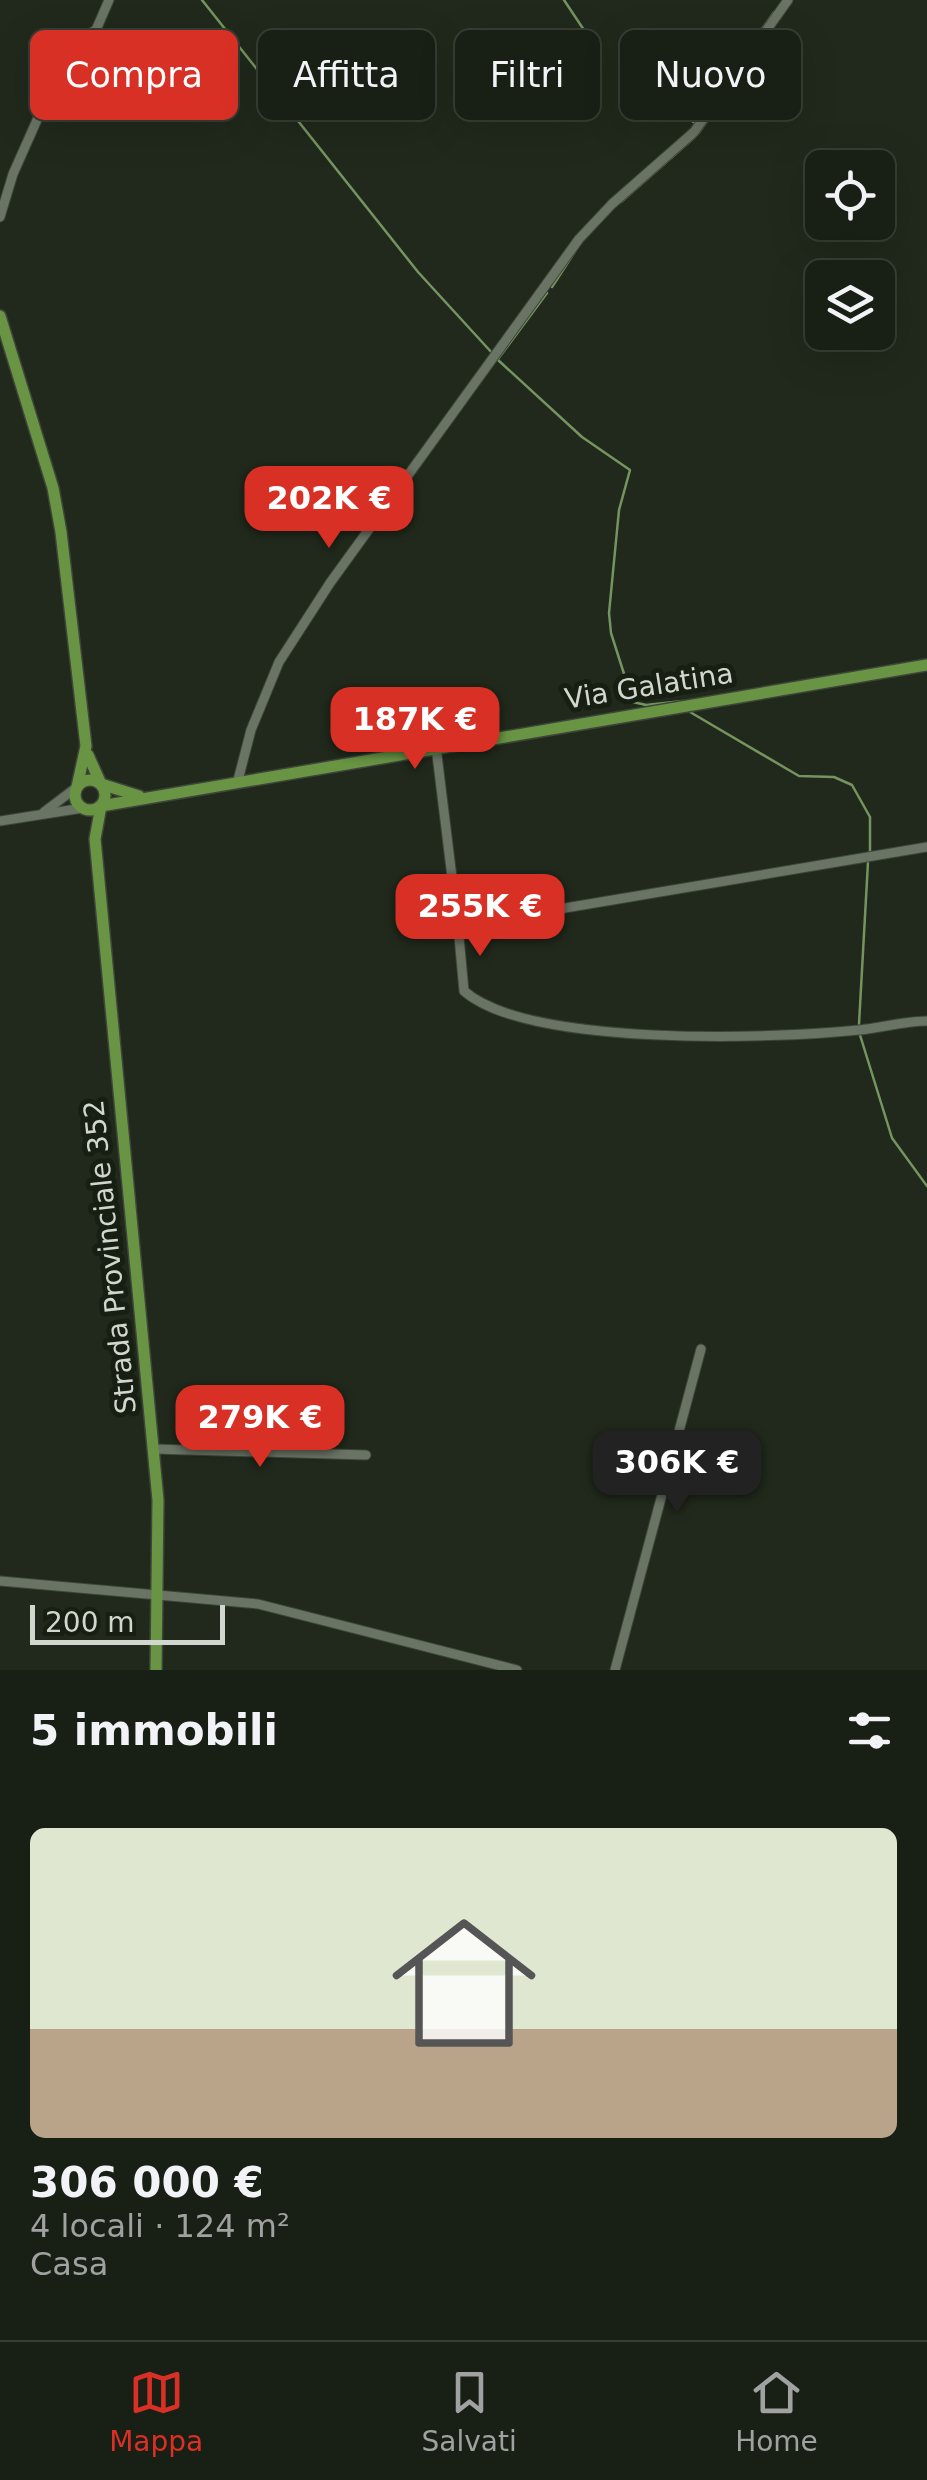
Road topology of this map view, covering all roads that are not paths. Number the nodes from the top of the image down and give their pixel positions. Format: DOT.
graph roads {
  1 [pos="109,0"];
  2 [pos="788,0"];
  3 [pos="0,216"];
  4 [pos="0,316"];
  5 [pos="927,665"];
  6 [pos="86,746"];
  7 [pos="436,747"];
  8 [pos="238,780"];
  9 [pos="101,784"];
  10 [pos="77,787"];
  11 [pos="143,796"];
  12 [pos="101,806"];
  13 [pos="83,808"];
  14 [pos="37,814"];
  15 [pos="0,821"];
  16 [pos="95,839"];
  17 [pos="927,847"];
  18 [pos="458,926"];
  19 [pos="927,1022"];
  20 [pos="701,1349"];
  21 [pos="154,1448"];
  22 [pos="366,1454"];
  23 [pos="0,1581"];
  24 [pos="159,1594"];
  25 [pos="156,1670"];
  26 [pos="517,1670"];
  27 [pos="615,1670"];
  1 -- 3 [label="street"];
  2 -- 8 [label="street"];
  4 -- 6 [label="main road"];
  5 -- 7 [label="main road, Via Galatina"];
  6 -- 9 [label="main road"];
  6 -- 10 [label="main road"];
  7 -- 8 [label="main road, Via Galatina"];
  7 -- 18 [label="street"];
  8 -- 11 [label="main road, Via Galatina"];
  9 -- 10 [label="main road"];
  9 -- 11 [label="main road, Via Galatina"];
  9 -- 12 [label="main road"];
  10 -- 13 [label="main road"];
  10 -- 14 [label="street"];
  11 -- 12 [label="main road, Via Galatina"];
  12 -- 13 [label="main road"];
  12 -- 16 [label="main road, Strada Provinciale 352"];
  13 -- 14 [label="street"];
  13 -- 16 [label="main road, Strada Provinciale 352"];
  14 -- 15 [label="street"];
  16 -- 21 [label="main road, Strada Provinciale 352"];
  17 -- 18 [label="street"];
  18 -- 19 [label="street"];
  20 -- 27 [label="street"];
  21 -- 22 [label="street"];
  21 -- 24 [label="main road, Strada Provinciale 352"];
  23 -- 24 [label="street"];
  24 -- 25 [label="main road, Strada Provinciale 352"];
  24 -- 26 [label="street"];
}
